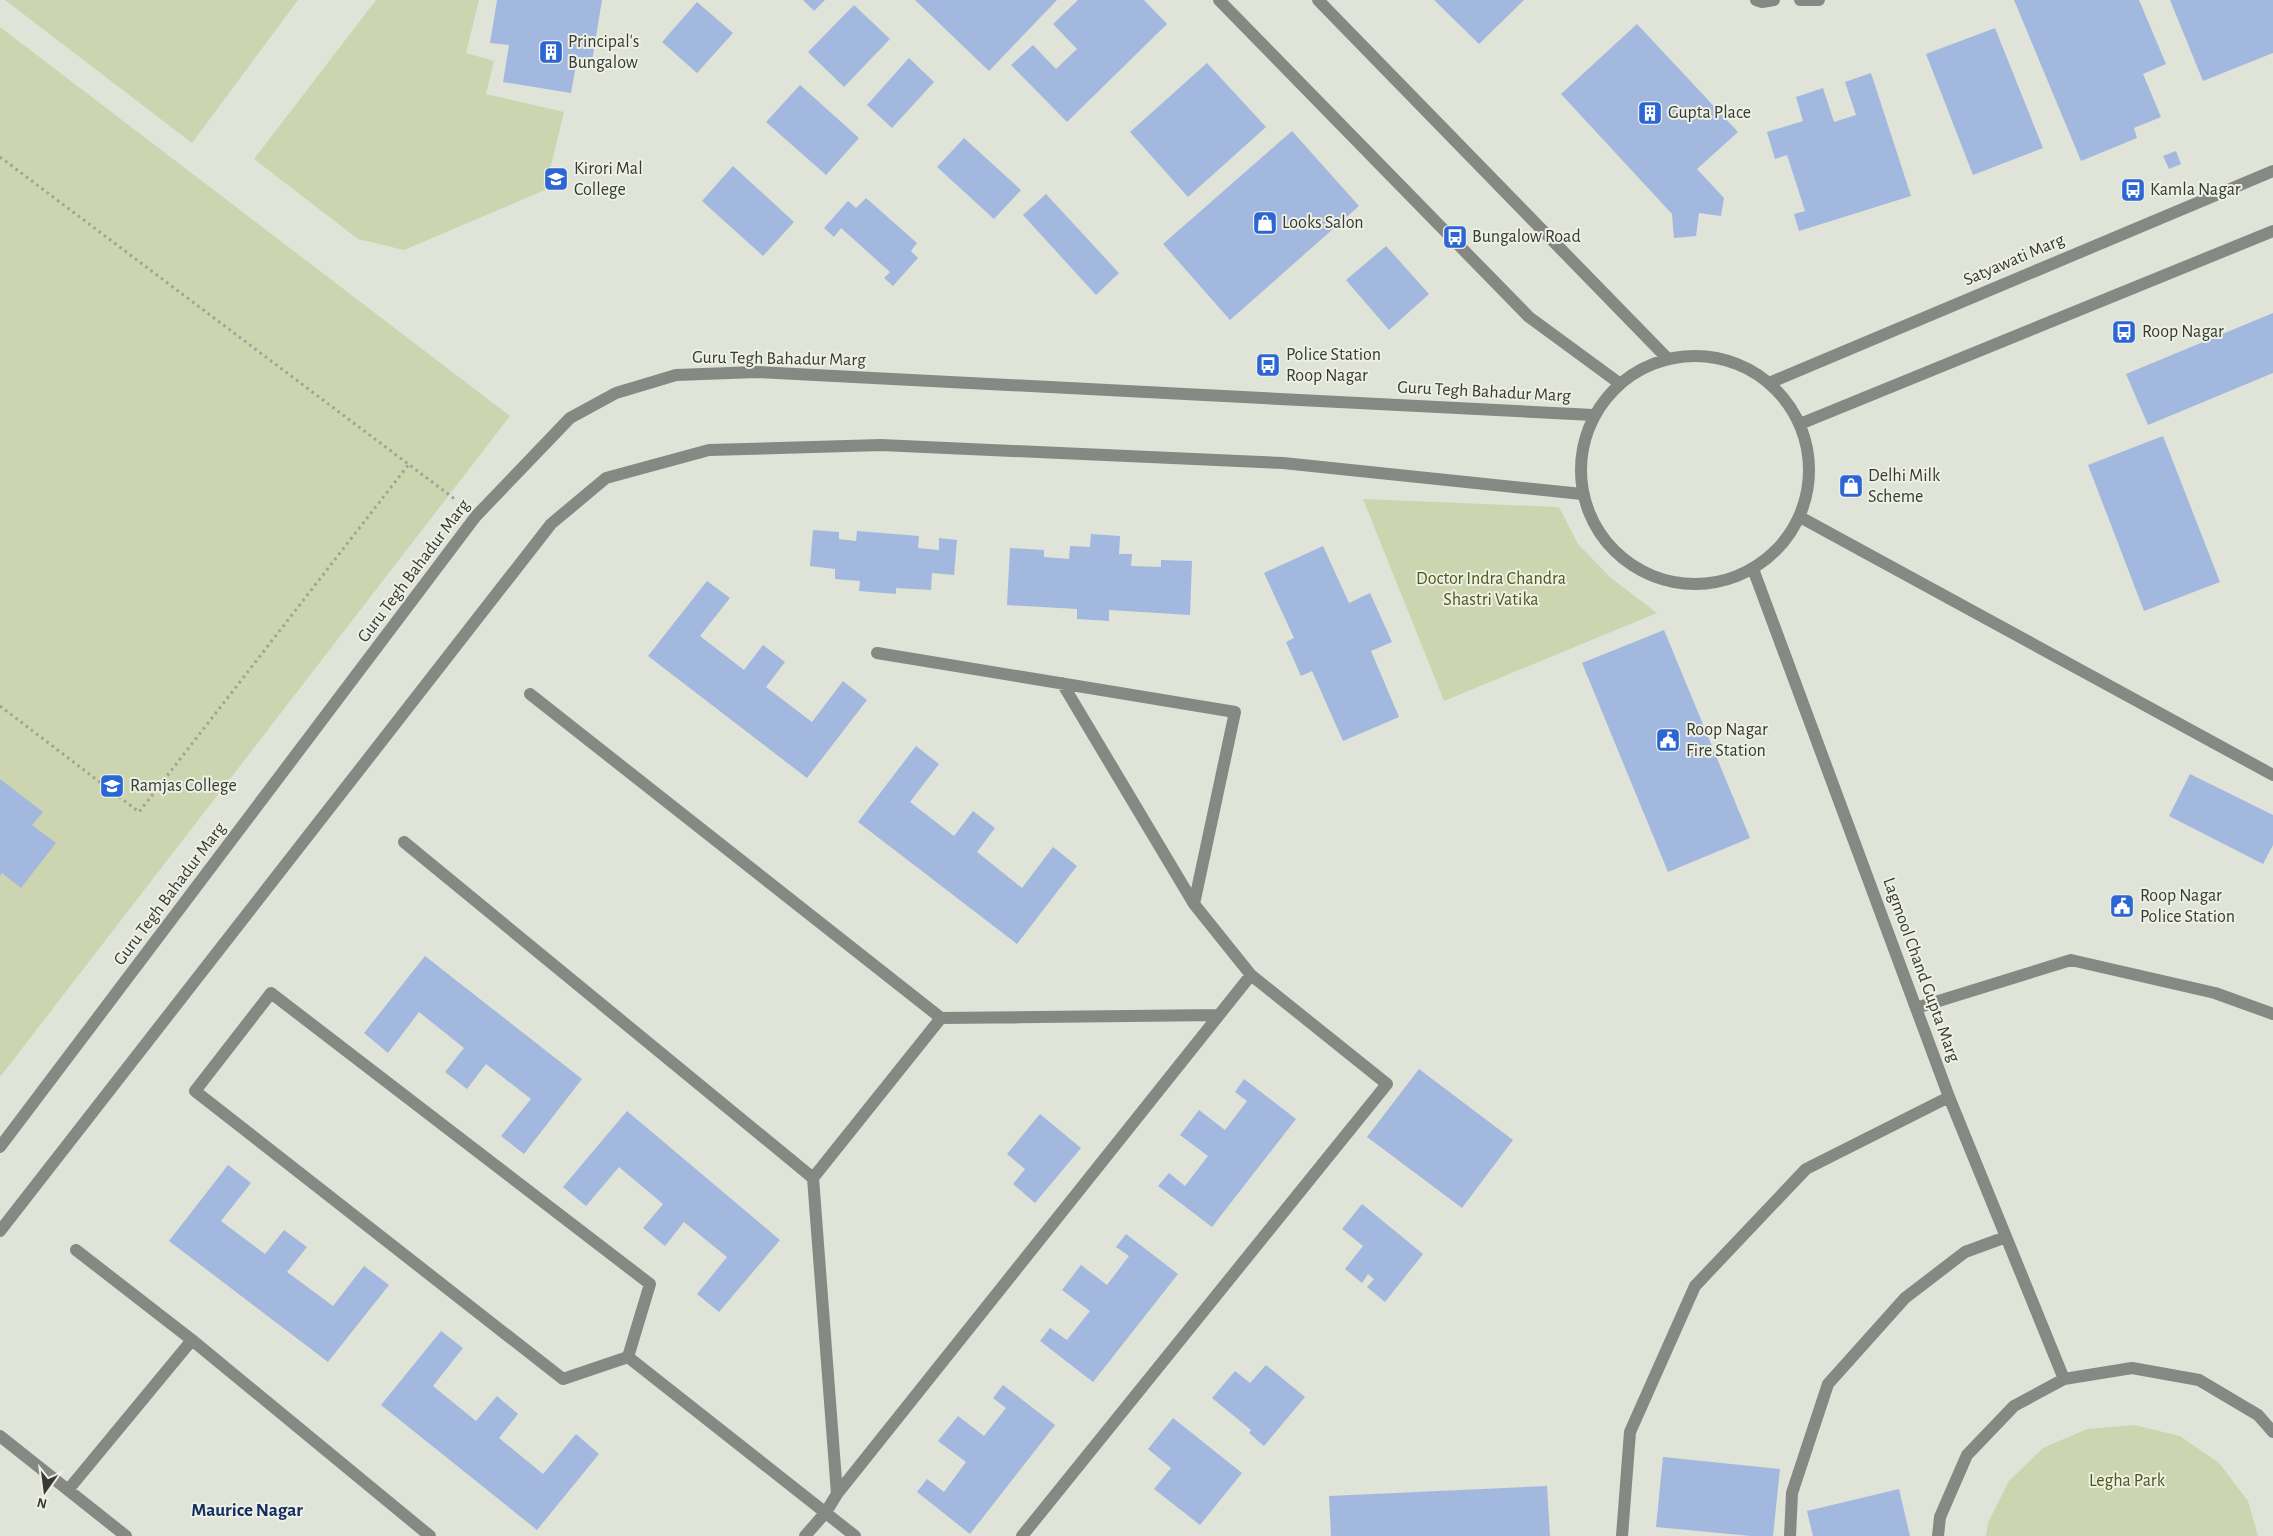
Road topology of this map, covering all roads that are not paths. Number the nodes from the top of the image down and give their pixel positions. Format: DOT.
graph roads {
  1 [pos="1219,0"];
  2 [pos="1318,0"];
  3 [pos="1756,0"];
  4 [pos="1774,0"];
  5 [pos="1800,0"];
  6 [pos="1818,0"];
  7 [pos="2273,171"];
  8 [pos="2273,231"];
  9 [pos="1667,358"];
  10 [pos="1769,382"];
  11 [pos="1619,383"];
  12 [pos="1593,415"];
  13 [pos="1800,424"];
  14 [pos="1582,494"];
  15 [pos="1800,517"];
  16 [pos="1753,569"];
  17 [pos="877,653"];
  18 [pos="1062,683"];
  19 [pos="530,694"];
  20 [pos="2273,775"];
  21 [pos="404,842"];
  22 [pos="1194,904"];
  23 [pos="1251,975"];
  24 [pos="1916,1008"];
  25 [pos="2273,1014"];
  26 [pos="1219,1015"];
  27 [pos="941,1018"];
  28 [pos="1949,1097"];
  29 [pos="0,1147"];
  30 [pos="813,1178"];
  31 [pos="0,1231"];
  32 [pos="2006,1237"];
  33 [pos="76,1250"];
  34 [pos="192,1340"];
  35 [pos="628,1357"];
  36 [pos="2064,1379"];
  37 [pos="2273,1432"];
  38 [pos="0,1436"];
  39 [pos="68,1490"];
  40 [pos="837,1494"];
  41 [pos="826,1512"];
  42 [pos="126,1536"];
  43 [pos="430,1536"];
  44 [pos="804,1536"];
  45 [pos="855,1536"];
  46 [pos="1022,1536"];
  47 [pos="1622,1536"];
  48 [pos="1790,1536"];
  49 [pos="1938,1536"];
  1 -- 11 [label="street"];
  2 -- 9 [label="street"];
  3 -- 4 [label="street"];
  5 -- 6 [label="street"];
  7 -- 10 [label="street, Satyawati Marg"];
  8 -- 13 [label="street"];
  9 -- 10 [label="street"];
  9 -- 11 [label="street"];
  10 -- 13 [label="street"];
  11 -- 12 [label="street"];
  12 -- 14 [label="street"];
  12 -- 29 [label="street, Guru Tegh Bahadur Marg"];
  13 -- 15 [label="street"];
  14 -- 16 [label="street"];
  14 -- 31 [label="street"];
  15 -- 16 [label="street"];
  15 -- 20 [label="street"];
  16 -- 24 [label="street, Lagmool Chand Gupta Marg"];
  17 -- 18 [label="street"];
  18 -- 22 [label="street"];
  18 -- 22 [label="street"];
  19 -- 27 [label="street"];
  21 -- 30 [label="street"];
  22 -- 23 [label="street"];
  23 -- 26 [label="street"];
  23 -- 46 [label="street"];
  24 -- 25 [label="street"];
  24 -- 28 [label="street, Lagmool Chand Gupta Marg"];
  26 -- 27 [label="street"];
  26 -- 40 [label="street"];
  27 -- 30 [label="street"];
  28 -- 32 [label="street, Lagmool Chand Gupta Marg"];
  28 -- 47 [label="street"];
  30 -- 40 [label="street"];
  32 -- 36 [label="street, Lagmool Chand Gupta Marg"];
  32 -- 48 [label="street"];
  33 -- 34 [label="street"];
  34 -- 39 [label="street"];
  34 -- 43 [label="street"];
  35 -- 35 [label="street"];
  35 -- 41 [label="street"];
  36 -- 37 [label="street"];
  36 -- 49 [label="street"];
  38 -- 39 [label="street"];
  39 -- 42 [label="street"];
  40 -- 41 [label="street"];
  41 -- 44 [label="street"];
  41 -- 45 [label="street"];
}
